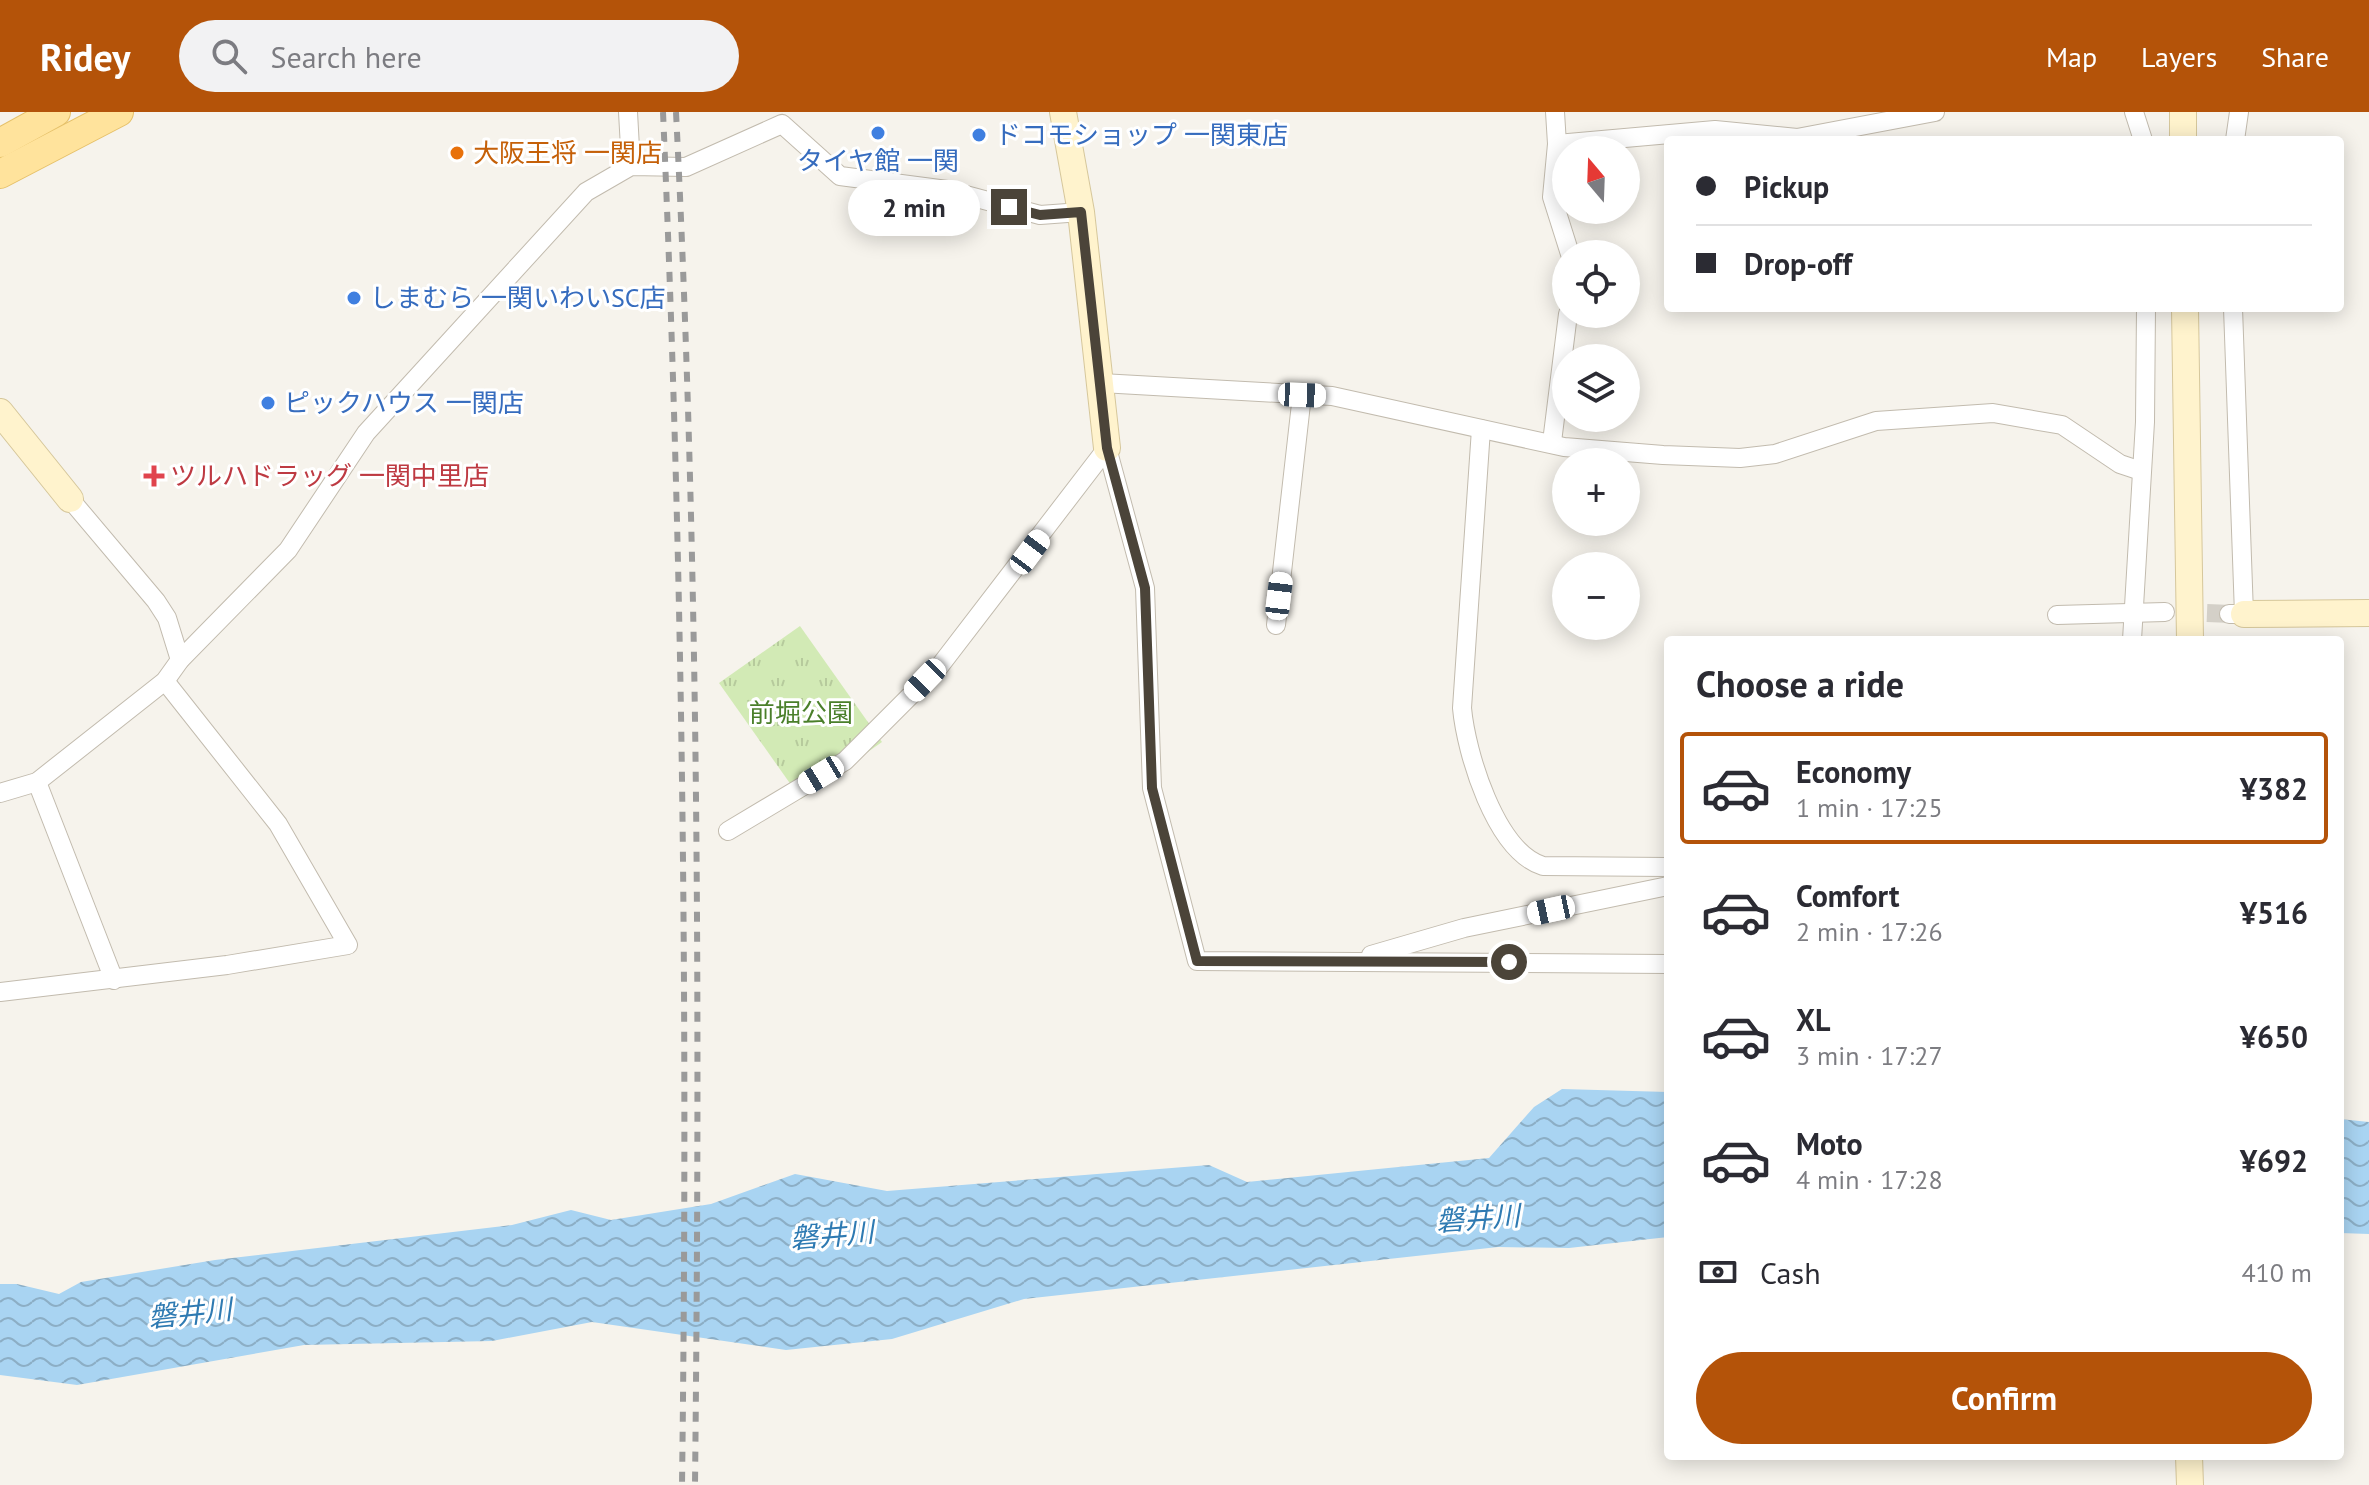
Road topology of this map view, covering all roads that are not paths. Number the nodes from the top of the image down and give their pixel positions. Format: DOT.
graph roads {
  1 [pos="56,112"];
  2 [pos="119,112"];
  3 [pos="628,112"];
  4 [pos="1063,112"];
  5 [pos="1555,112"];
  6 [pos="1935,112"];
  7 [pos="2134,112"];
  8 [pos="2183,112"];
  9 [pos="2239,112"];
  10 [pos="1556,136"];
  11 [pos="1776,136"];
  12 [pos="1808,136"];
  13 [pos="2142,136"];
  14 [pos="2183,136"];
  15 [pos="2236,136"];
  16 [pos="1640,137"];
  17 [pos="0,143"];
  18 [pos="631,166"];
  19 [pos="0,174"];
  20 [pos="1081,212"];
  21 [pos="2146,312"];
  22 [pos="2185,312"];
  23 [pos="2233,312"];
  24 [pos="1566,328"];
  25 [pos="1101,383"];
  26 [pos="1302,395"];
  27 [pos="0,412"];
  28 [pos="1481,429"];
  29 [pos="1552,442"];
  30 [pos="1107,448"];
  31 [pos="2141,471"];
  32 [pos="70,499"];
  33 [pos="2133,612"];
  34 [pos="2165,612"];
  35 [pos="2369,613"];
  36 [pos="2237,614"];
  37 [pos="2057,615"];
  38 [pos="1276,625"];
  39 [pos="2132,636"];
  40 [pos="2190,636"];
  41 [pos="180,660"];
  42 [pos="165,681"];
  43 [pos="37,782"];
  44 [pos="0,793"];
  45 [pos="728,831"];
  46 [pos="1664,867"];
  47 [pos="1664,887"];
  48 [pos="1351,961"];
  49 [pos="1664,964"];
  50 [pos="114,980"];
  51 [pos="0,992"];
  52 [pos="2189,1460"];
  53 [pos="2190,1485"];
  1 -- 17 [label="main road"];
  2 -- 19 [label="main road"];
  3 -- 18 [label="street"];
  4 -- 20 [label="street"];
  5 -- 10 [label="street"];
  6 -- 12 [label="street"];
  7 -- 13 [label="street"];
  8 -- 14 [label="street"];
  9 -- 15 [label="street"];
  11 -- 16 [label="street"];
  18 -- 20 [label="street"];
  18 -- 41 [label="street"];
  20 -- 25 [label="street"];
  21 -- 31 [label="street"];
  22 -- 40 [label="street"];
  23 -- 36 [label="street"];
  24 -- 29 [label="street"];
  25 -- 26 [label="street"];
  25 -- 30 [label="street"];
  26 -- 28 [label="street"];
  26 -- 38 [label="street"];
  27 -- 32 [label="street"];
  28 -- 29 [label="street"];
  28 -- 46 [label="street"];
  29 -- 31 [label="street"];
  30 -- 45 [label="street"];
  30 -- 48 [label="street"];
  31 -- 33 [label="street"];
  32 -- 41 [label="street"];
  33 -- 34 [label="street"];
  33 -- 37 [label="street"];
  33 -- 39 [label="street"];
  35 -- 36 [label="street"];
  41 -- 42 [label="street"];
  42 -- 43 [label="street"];
  42 -- 50 [label="street"];
  43 -- 44 [label="street"];
  43 -- 50 [label="street"];
  47 -- 48 [label="street"];
  48 -- 49 [label="street"];
  50 -- 51 [label="street"];
  52 -- 53 [label="street"];
}
